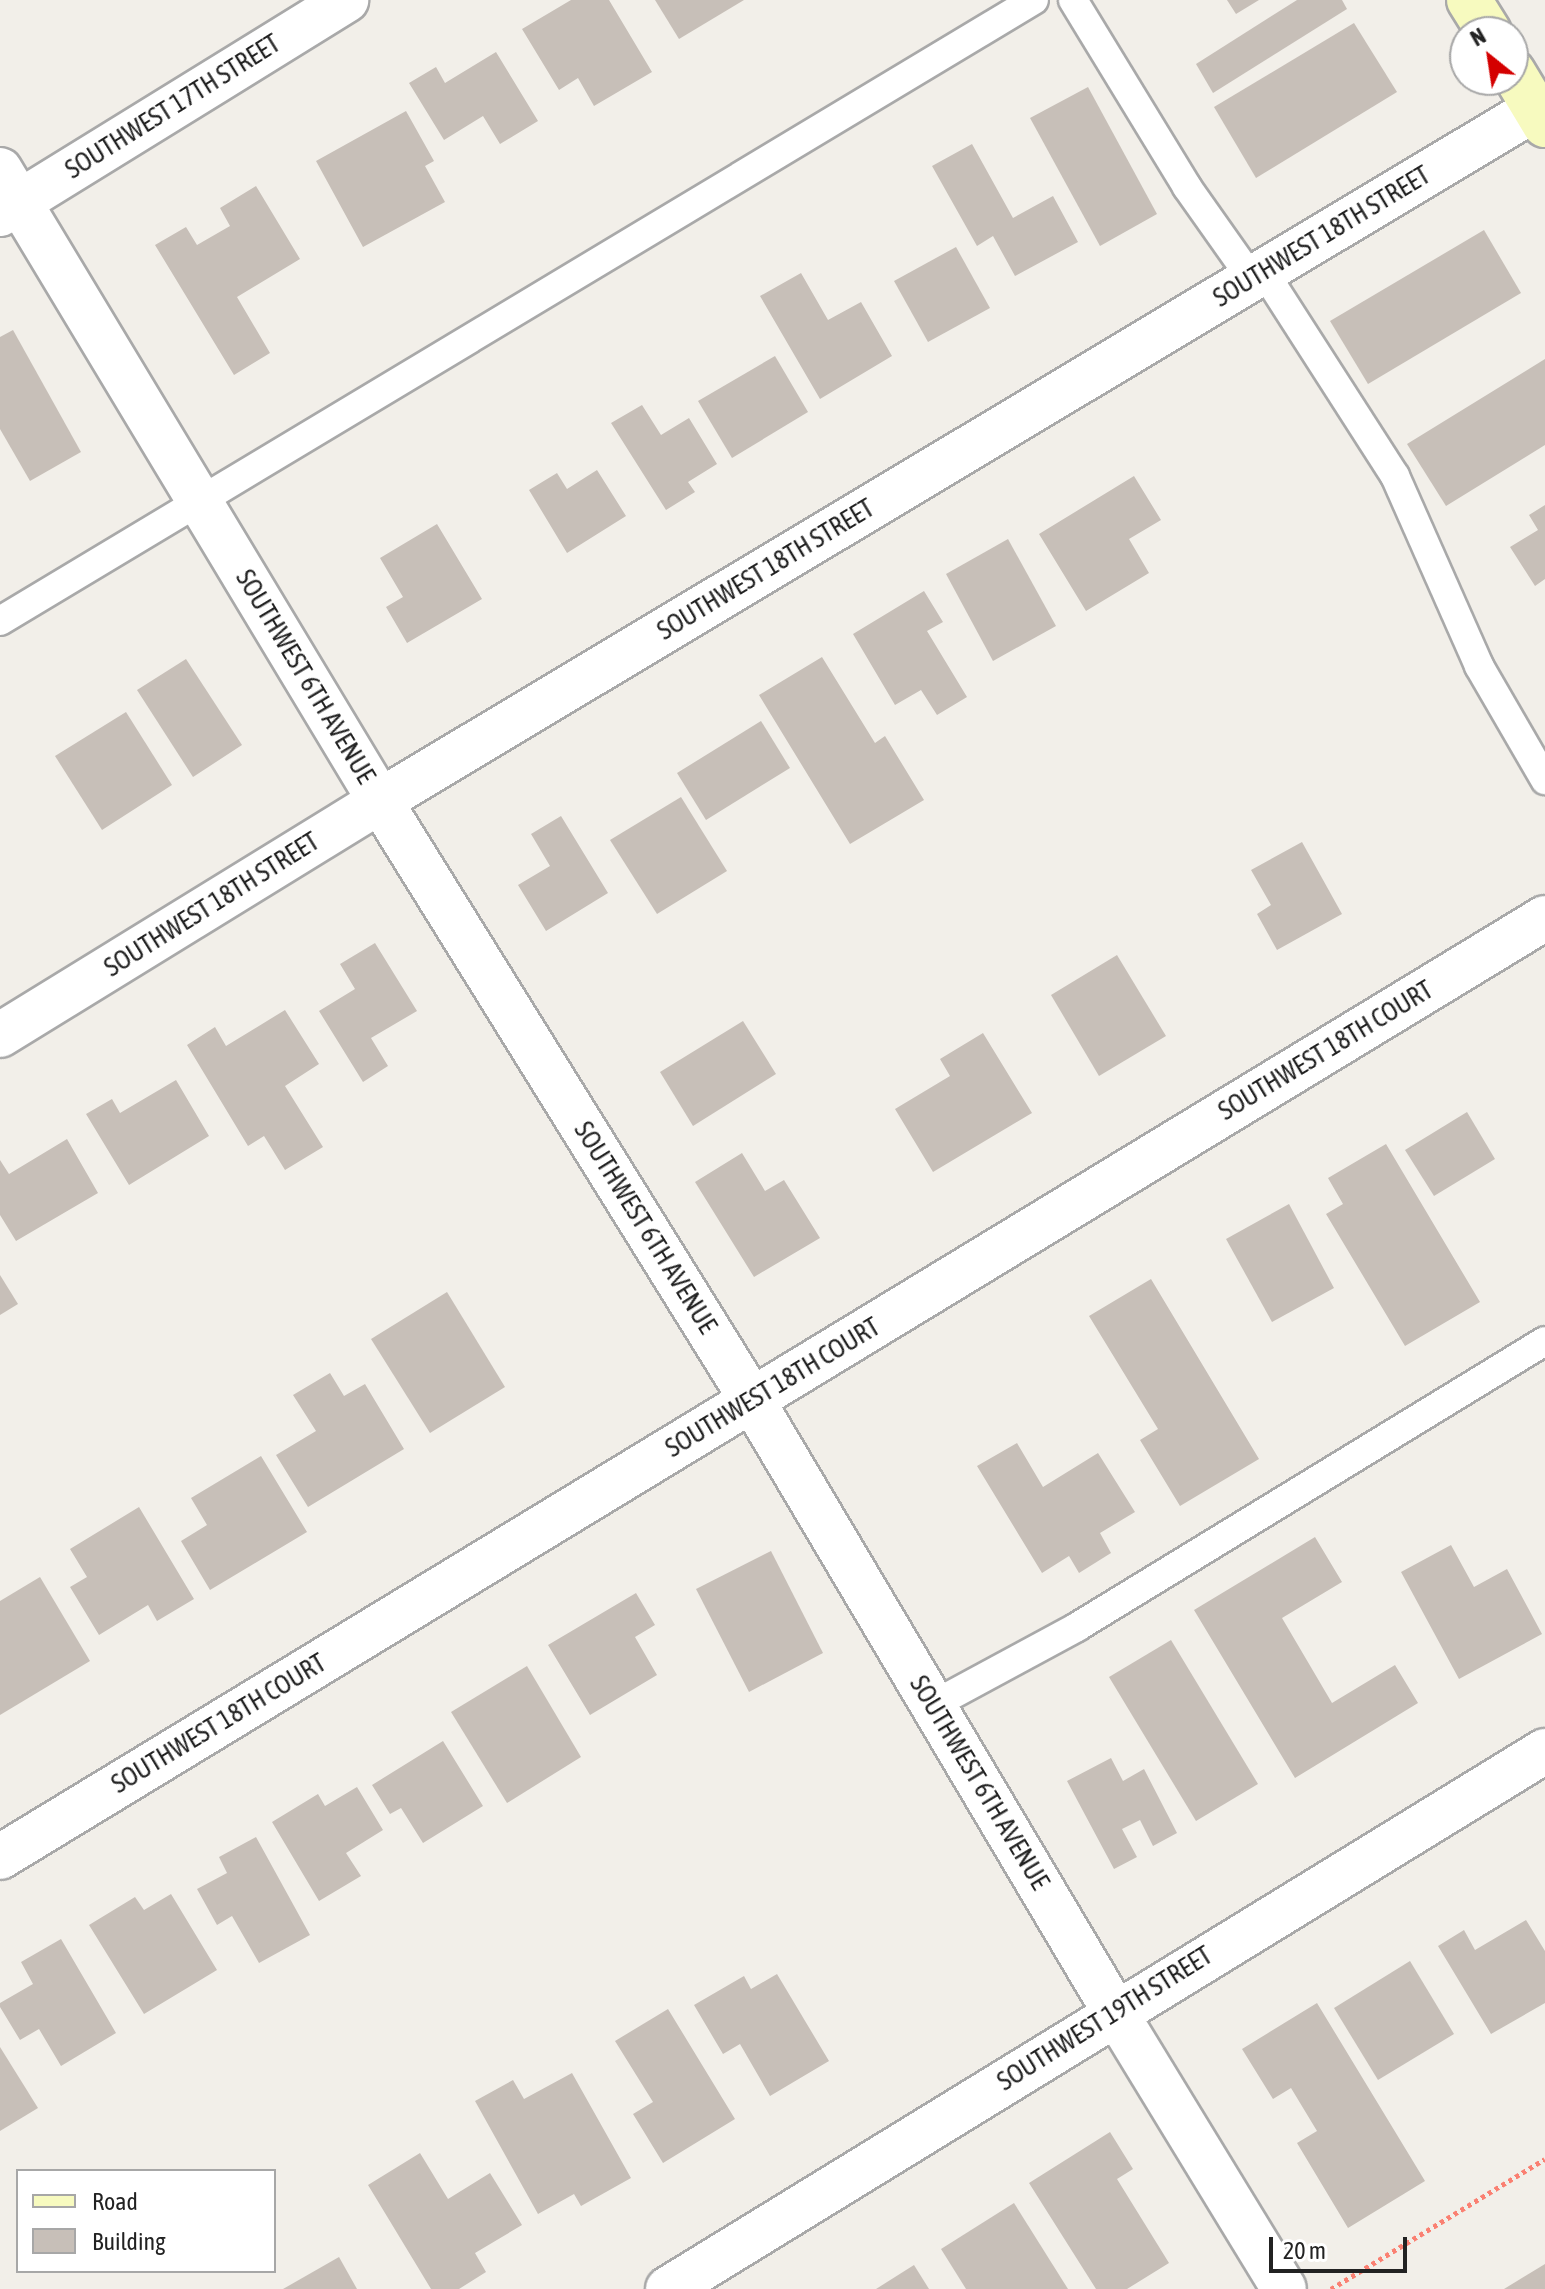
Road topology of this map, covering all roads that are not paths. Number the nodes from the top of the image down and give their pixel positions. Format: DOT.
graph roads {
  1 [pos="346,0"];
  2 [pos="1034,0"];
  3 [pos="1073,0"];
  4 [pos="1527,96"];
  5 [pos="1540,117"];
  6 [pos="6,195"];
  7 [pos="1258,275"];
  8 [pos="199,502"];
  9 [pos="0,621"];
  10 [pos="1545,780"];
  11 [pos="380,801"];
  12 [pos="1545,918"];
  13 [pos="0,1035"];
  14 [pos="1545,1341"];
  15 [pos="752,1400"];
  16 [pos="933,1705"];
  17 [pos="1545,1751"];
  18 [pos="0,1857"];
  19 [pos="1115,2012"];
  20 [pos="668,2289"];
  21 [pos="1284,2289"];
  1 -- 6 [label="street, SOUTHWEST 17TH STREET"];
  2 -- 8 [label="lane"];
  3 -- 7 [label="lane"];
  4 -- 5 [label="main road"];
  5 -- 7 [label="street, SOUTHWEST 18TH STREET"];
  6 -- 8 [label="street, SOUTHWEST 6TH AVENUE"];
  7 -- 10 [label="lane"];
  7 -- 11 [label="street, SOUTHWEST 18TH STREET"];
  8 -- 9 [label="lane"];
  8 -- 11 [label="street, SOUTHWEST 6TH AVENUE"];
  11 -- 13 [label="street, SOUTHWEST 18TH STREET"];
  11 -- 15 [label="street, SOUTHWEST 6TH AVENUE"];
  12 -- 15 [label="street, SOUTHWEST 18TH COURT"];
  14 -- 16 [label="lane"];
  15 -- 16 [label="street, SOUTHWEST 6TH AVENUE"];
  15 -- 18 [label="street, SOUTHWEST 18TH COURT"];
  16 -- 19 [label="street, SOUTHWEST 6TH AVENUE"];
  17 -- 19 [label="street, SOUTHWEST 19TH STREET"];
  19 -- 20 [label="street, SOUTHWEST 19TH STREET"];
  19 -- 21 [label="street, SOUTHWEST 6TH AVENUE"];
}
